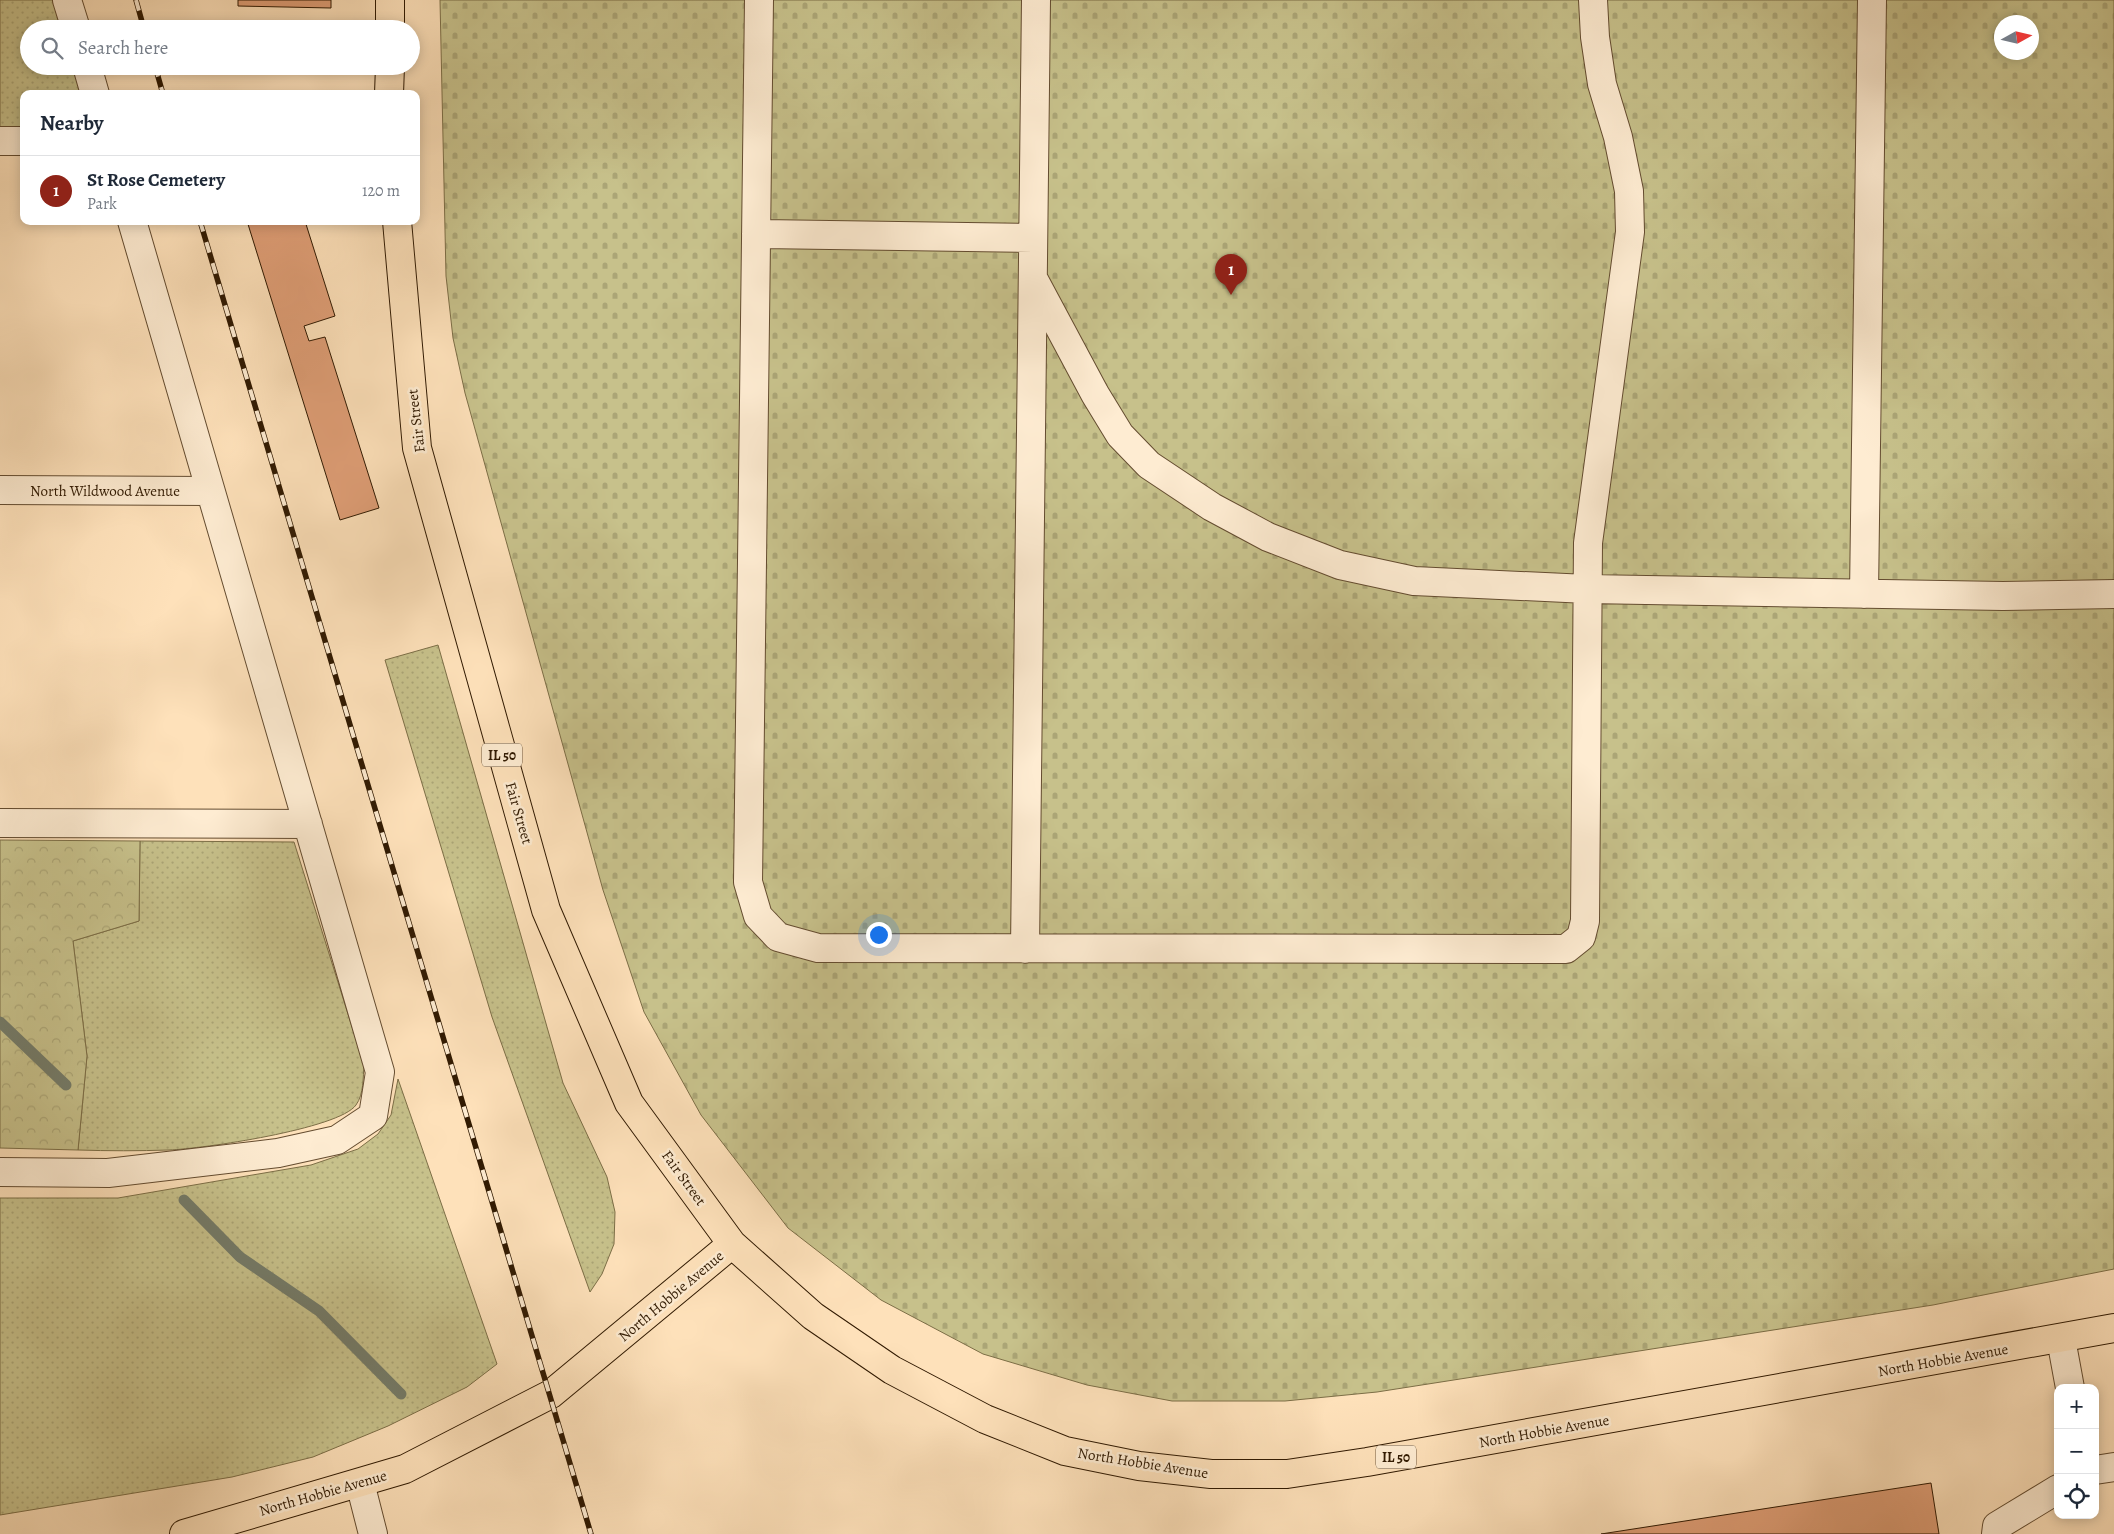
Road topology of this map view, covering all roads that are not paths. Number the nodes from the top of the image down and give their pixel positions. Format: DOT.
graph roads {
  1 [pos="67,0"];
  2 [pos="390,0"];
  3 [pos="759,0"];
  4 [pos="1036,0"];
  5 [pos="1593,0"];
  6 [pos="1872,0"];
  7 [pos="73,20"];
  8 [pos="390,20"];
  9 [pos="90,75"];
  10 [pos="390,75"];
  11 [pos="94,90"];
  12 [pos="389,90"];
  13 [pos="0,141"];
  14 [pos="20,141"];
  15 [pos="133,225"];
  16 [pos="397,225"];
  17 [pos="756,234"];
  18 [pos="1033,238"];
  19 [pos="1033,278"];
  20 [pos="0,490"];
  21 [pos="210,491"];
  22 [pos="1587,589"];
  23 [pos="1864,594"];
  24 [pos="2114,594"];
  25 [pos="0,823"];
  26 [pos="308,824"];
  27 [pos="1025,949"];
  28 [pos="0,1172"];
  29 [pos="732,1244"];
  30 [pos="2114,1328"];
  31 [pos="2061,1339"];
  32 [pos="2069,1384"];
  33 [pos="2114,1467"];
  34 [pos="2099,1469"];
  35 [pos="360,1482"];
  36 [pos="2054,1491"];
  37 [pos="184,1534"];
  38 [pos="373,1534"];
  39 [pos="1996,1534"];
  1 -- 7 [label="street"];
  2 -- 8 [label="main road"];
  3 -- 17 [label="street"];
  4 -- 18 [label="street"];
  5 -- 22 [label="street"];
  6 -- 23 [label="street"];
  9 -- 11 [label="street"];
  10 -- 12 [label="main road"];
  13 -- 14 [label="street"];
  15 -- 21 [label="street"];
  16 -- 29 [label="main road, Fair Street / IL 50"];
  17 -- 18 [label="street"];
  17 -- 27 [label="street"];
  18 -- 19 [label="street"];
  19 -- 22 [label="street"];
  19 -- 27 [label="street"];
  20 -- 21 [label="street, North Wildwood Avenue"];
  21 -- 26 [label="street"];
  22 -- 23 [label="street"];
  22 -- 27 [label="street"];
  23 -- 24 [label="street"];
  25 -- 26 [label="street"];
  26 -- 28 [label="street"];
  29 -- 31 [label="main road, North Hobbie Avenue / IL 50"];
  29 -- 35 [label="main road, North Hobbie Avenue"];
  30 -- 31 [label="main road, North Hobbie Avenue / IL 50"];
  31 -- 32 [label="street"];
  33 -- 34 [label="street"];
  35 -- 37 [label="main road, North Hobbie Avenue"];
  35 -- 38 [label="street"];
  36 -- 39 [label="street"];
}
